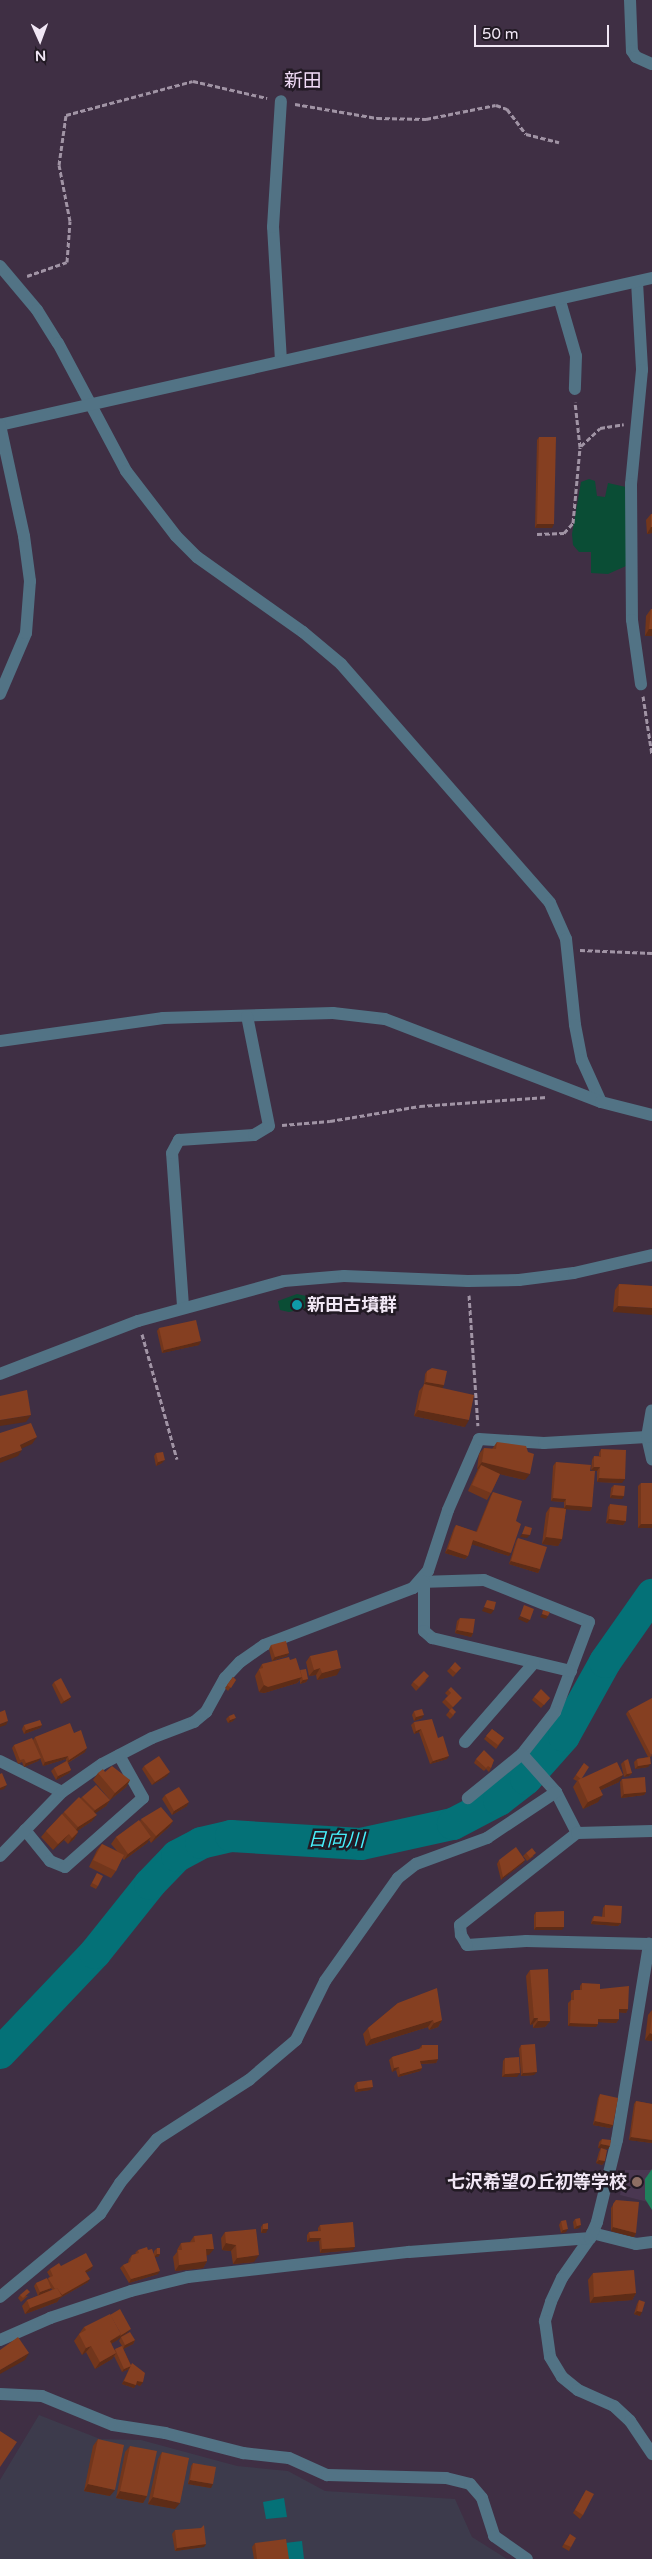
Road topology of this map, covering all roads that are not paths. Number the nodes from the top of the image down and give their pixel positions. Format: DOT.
graph roads {
  1 [pos="630,0"];
  2 [pos="652,64"];
  3 [pos="281,101"];
  4 [pos="0,266"];
  5 [pos="652,278"];
  6 [pos="637,282"];
  7 [pos="560,301"];
  8 [pos="281,361"];
  9 [pos="575,389"];
  10 [pos="89,403"];
  11 [pos="0,425"];
  12 [pos="641,684"];
  13 [pos="0,694"];
  14 [pos="248,1016"];
  15 [pos="0,1042"];
  16 [pos="601,1102"];
  17 [pos="652,1115"];
  18 [pos="652,1254"];
  19 [pos="183,1306"];
  20 [pos="0,1374"];
  21 [pos="652,1410"];
  22 [pos="647,1437"];
  23 [pos="652,1460"];
  24 [pos="422,1582"];
  25 [pos="534,1663"];
  26 [pos="570,1671"];
  27 [pos="465,1742"];
  28 [pos="119,1755"];
  29 [pos="524,1756"];
  30 [pos="0,1761"];
  31 [pos="553,1789"];
  32 [pos="62,1792"];
  33 [pos="468,1798"];
  34 [pos="25,1830"];
  35 [pos="652,1831"];
  36 [pos="577,1833"];
  37 [pos="0,1856"];
  38 [pos="650,1942"];
  39 [pos="591,2236"];
  40 [pos="652,2242"];
  41 [pos="0,2297"];
  42 [pos="0,2340"];
  43 [pos="0,2394"];
  44 [pos="652,2454"];
  45 [pos="527,2559"];
  1 -- 2 [label="street"];
  3 -- 8 [label="street"];
  4 -- 10 [label="street"];
  5 -- 6 [label="street"];
  6 -- 7 [label="street"];
  6 -- 12 [label="street"];
  7 -- 8 [label="street"];
  7 -- 9 [label="street"];
  8 -- 10 [label="street"];
  10 -- 11 [label="street"];
  10 -- 16 [label="street"];
  11 -- 13 [label="street"];
  14 -- 15 [label="street"];
  14 -- 16 [label="street"];
  14 -- 19 [label="street"];
  16 -- 17 [label="street"];
  18 -- 19 [label="street"];
  19 -- 20 [label="street"];
  21 -- 22 [label="street"];
  22 -- 23 [label="street"];
  22 -- 24 [label="street"];
  24 -- 25 [label="street"];
  24 -- 26 [label="street"];
  24 -- 28 [label="street"];
  25 -- 26 [label="street"];
  25 -- 27 [label="street"];
  26 -- 29 [label="street"];
  28 -- 32 [label="street"];
  28 -- 34 [label="street"];
  29 -- 31 [label="street"];
  29 -- 33 [label="street"];
  30 -- 32 [label="street"];
  31 -- 36 [label="street"];
  31 -- 41 [label="street"];
  32 -- 34 [label="street"];
  34 -- 37 [label="street"];
  35 -- 36 [label="street"];
  36 -- 38 [label="street"];
  38 -- 39 [label="street"];
  39 -- 40 [label="street"];
  39 -- 42 [label="street"];
  39 -- 44 [label="street"];
  43 -- 45 [label="street"];
}
